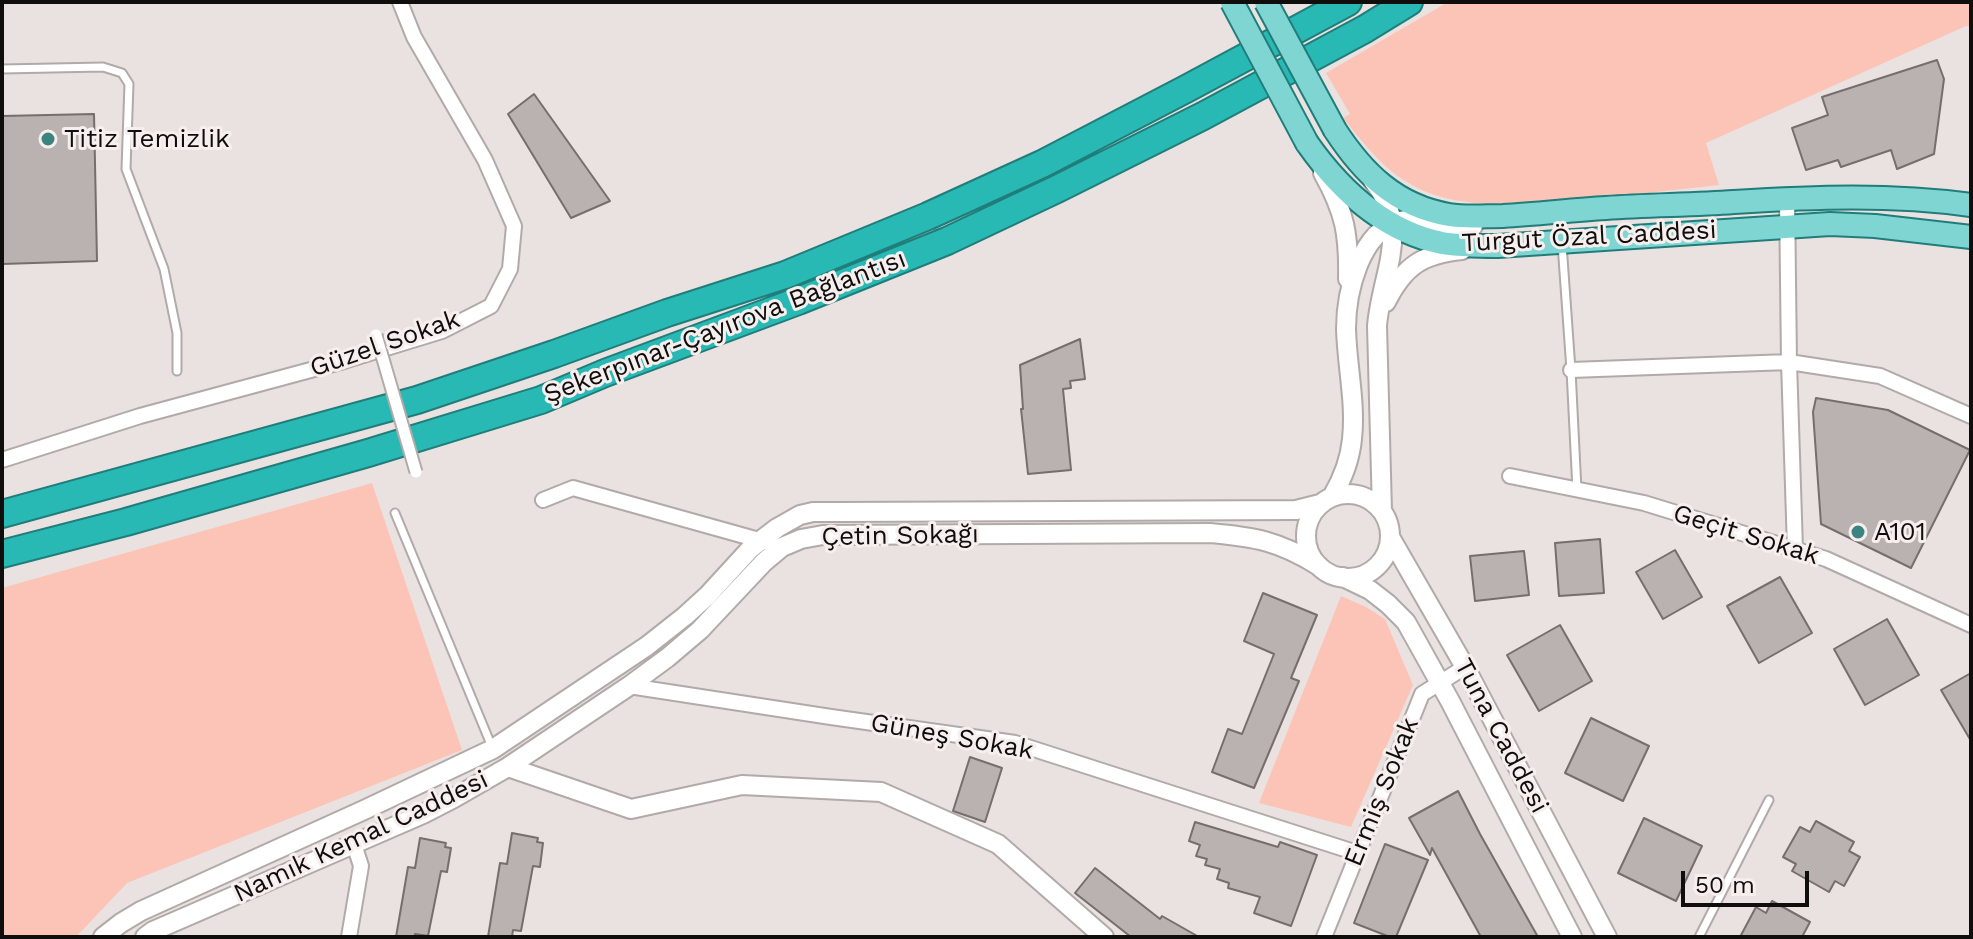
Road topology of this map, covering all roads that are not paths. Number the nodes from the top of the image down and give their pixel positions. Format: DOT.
graph roads {
  1 [pos="400,2"];
  2 [pos="1232,2"];
  3 [pos="1266,2"];
  4 [pos="1348,2"];
  5 [pos="1409,2"];
  6 [pos="2,69"];
  7 [pos="1307,143"];
  8 [pos="1367,173"];
  9 [pos="1787,198"];
  10 [pos="1971,205"];
  11 [pos="1522,215"];
  12 [pos="1392,224"];
  13 [pos="1787,227"];
  14 [pos="1971,237"];
  15 [pos="1562,242"];
  16 [pos="1498,246"];
  17 [pos="1347,314"];
  18 [pos="376,335"];
  19 [pos="1379,344"];
  20 [pos="1789,362"];
  21 [pos="1571,370"];
  22 [pos="177,371"];
  23 [pos="1971,416"];
  24 [pos="2,460"];
  25 [pos="416,472"];
  26 [pos="1510,476"];
  27 [pos="1577,490"];
  28 [pos="543,500"];
  29 [pos="1326,500"];
  30 [pos="2,511"];
  31 [pos="1382,511"];
  32 [pos="395,513"];
  33 [pos="126,522"];
  34 [pos="1390,537"];
  35 [pos="761,541"];
  36 [pos="782,547"];
  37 [pos="1795,549"];
  38 [pos="2,554"];
  39 [pos="1319,566"];
  40 [pos="2,572"];
  41 [pos="1343,577"];
  42 [pos="1971,625"];
  43 [pos="1465,667"];
  44 [pos="1440,683"];
  45 [pos="629,686"];
  46 [pos="493,749"];
  47 [pos="508,767"];
  48 [pos="1769,800"];
  49 [pos="354,844"];
  50 [pos="1357,853"];
  51 [pos="103,937"];
  52 [pos="145,937"];
  53 [pos="349,937"];
  54 [pos="1104,937"];
  55 [pos="1324,937"];
  56 [pos="1572,937"];
  57 [pos="1607,937"];
  58 [pos="1699,937"];
  1 -- 24 [label="street, Güzel Sokak"];
  2 -- 7 [label="main road, Turgut Özal Caddesi, bridge"];
  3 -- 8 [label="main road, Turgut Özal Caddesi, bridge"];
  4 -- 30 [label="highway, Şekerpınar-Çayırova Bağlantısı"];
  5 -- 33 [label="highway, Şekerpınar-Çayırova Bağlantısı"];
  6 -- 22 [label="lane"];
  7 -- 12 [label="main road, Turgut Özal Caddesi"];
  7 -- 17 [label="street"];
  8 -- 11 [label="main road, Turgut Özal Caddesi"];
  8 -- 12 [label="street"];
  9 -- 10 [label="main road, Turgut Özal Caddesi"];
  9 -- 11 [label="main road, Turgut Özal Caddesi"];
  9 -- 13 [label="street"];
  11 -- 12 [label="street"];
  12 -- 16 [label="main road, Turgut Özal Caddesi"];
  12 -- 17 [label="street"];
  12 -- 19 [label="street"];
  13 -- 14 [label="main road, Turgut Özal Caddesi"];
  13 -- 15 [label="main road, Turgut Özal Caddesi"];
  13 -- 20 [label="street"];
  15 -- 16 [label="main road, Turgut Özal Caddesi"];
  15 -- 21 [label="lane"];
  16 -- 19 [label="street"];
  17 -- 29 [label="street"];
  18 -- 25 [label="street, bridge"];
  19 -- 31 [label="street"];
  20 -- 21 [label="street"];
  20 -- 23 [label="street"];
  20 -- 37 [label="street"];
  21 -- 27 [label="lane"];
  26 -- 27 [label="street, Geçit Sokak"];
  27 -- 37 [label="street, Geçit Sokak"];
  28 -- 35 [label="street"];
  29 -- 31 [label="street"];
  29 -- 35 [label="street, Namık Kemal Caddesi"];
  29 -- 39 [label="street"];
  31 -- 34 [label="street"];
  32 -- 46 [label="lane"];
  33 -- 38 [label="highway, Şekerpınar-Çayırova Bağlantısı"];
  33 -- 40 [label="highway"];
  34 -- 41 [label="street"];
  34 -- 43 [label="street, Tuna Caddesi"];
  35 -- 36 [label="street"];
  35 -- 46 [label="street, Namık Kemal Caddesi"];
  36 -- 39 [label="street, Çetin Sokağı"];
  36 -- 45 [label="street, Çetin Sokağı"];
  37 -- 42 [label="street, Geçit Sokak"];
  39 -- 41 [label="street"];
  41 -- 44 [label="street, Tuna Caddesi"];
  43 -- 44 [label="street, Ermiş Sokak"];
  43 -- 57 [label="street, Tuna Caddesi"];
  44 -- 50 [label="street, Ermiş Sokak"];
  44 -- 56 [label="street, Tuna Caddesi"];
  45 -- 47 [label="street, Çetin Sokağı"];
  45 -- 50 [label="street, Güneş Sokak"];
  46 -- 51 [label="street, Namık Kemal Caddesi"];
  47 -- 49 [label="street, Namık Kemal Caddesi"];
  47 -- 54 [label="street, Namık Kemal Caddesi"];
  48 -- 58 [label="lane"];
  49 -- 52 [label="street, Namık Kemal Caddesi"];
  49 -- 53 [label="street"];
  50 -- 55 [label="street, Ermiş Sokak"];
}
